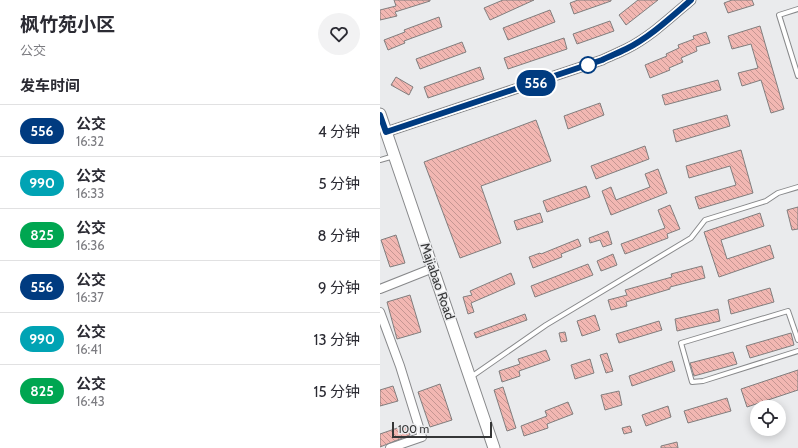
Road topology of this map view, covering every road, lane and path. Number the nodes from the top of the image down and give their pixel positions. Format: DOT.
graph roads {
  1 [pos="691,0"];
  2 [pos="798,9"];
  3 [pos="798,76"];
  4 [pos="380,114"];
  5 [pos="386,132"];
  6 [pos="394,156"];
  7 [pos="380,160"];
  8 [pos="798,187"];
  9 [pos="433,268"];
  10 [pos="380,289"];
  11 [pos="380,312"];
  12 [pos="798,340"];
  13 [pos="798,351"];
  14 [pos="470,378"];
  15 [pos="390,448"];
  16 [pos="494,448"];
  1 -- 5 [label="street"];
  2 -- 3 [label="lane"];
  4 -- 5 [label="main road, Majiabao Road"];
  5 -- 6 [label="main road, Majiabao Road"];
  6 -- 7 [label="lane"];
  6 -- 9 [label="main road, Majiabao Road"];
  8 -- 14 [label="lane"];
  9 -- 10 [label="street"];
  9 -- 14 [label="main road, Majiabao Road"];
  11 -- 15 [label="street"];
  12 -- 13 [label="lane"];
  14 -- 16 [label="main road, Majiabao Road"];
}
